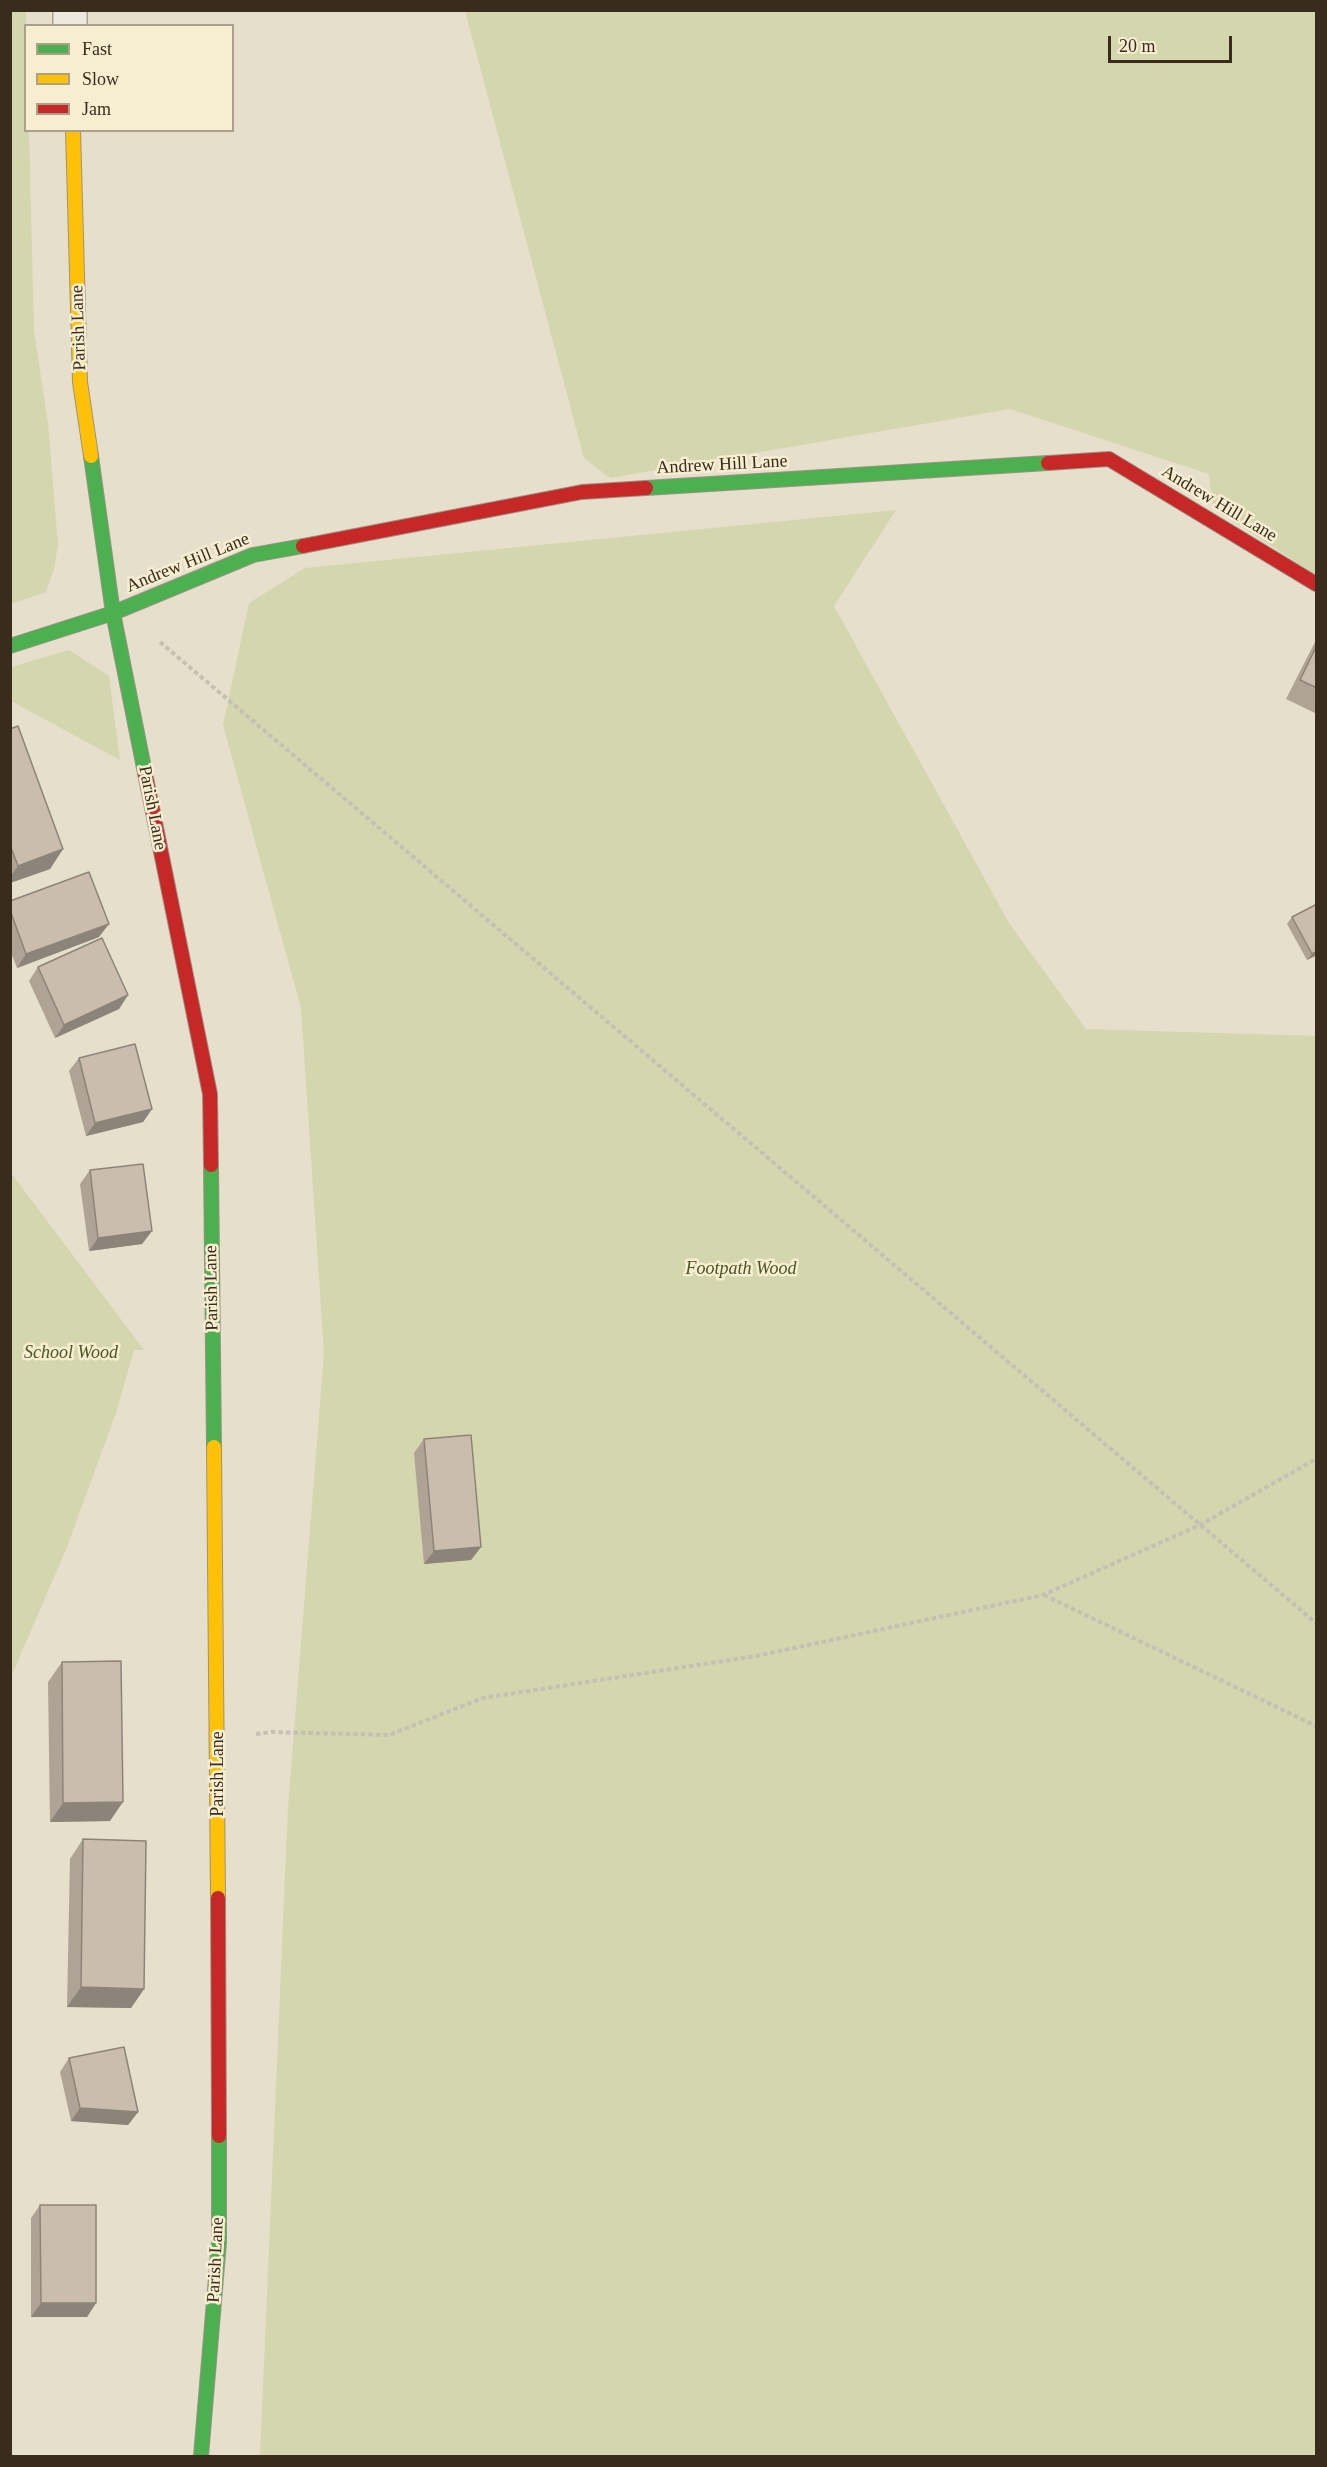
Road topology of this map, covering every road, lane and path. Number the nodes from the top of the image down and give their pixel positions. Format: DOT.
graph roads {
  1 [pos="73,132"];
  2 [pos="1317,584"];
  3 [pos="113,613"];
  4 [pos="10,646"];
  5 [pos="121,654"];
  6 [pos="1317,1459"];
  7 [pos="1200,1524"];
  8 [pos="1043,1595"];
  9 [pos="1317,1623"];
  10 [pos="1317,1726"];
  11 [pos="271,1732"];
  12 [pos="201,2457"];
  1 -- 3 [label="street, Parish Lane"];
  2 -- 3 [label="street, Andrew Hill Lane"];
  3 -- 4 [label="street, Andrew Hill Lane"];
  3 -- 5 [label="street, Parish Lane"];
  5 -- 7 [label="path"];
  5 -- 12 [label="street, Parish Lane"];
  6 -- 7 [label="path"];
  7 -- 8 [label="path"];
  7 -- 9 [label="path"];
  8 -- 10 [label="path"];
  8 -- 11 [label="path"];
}
